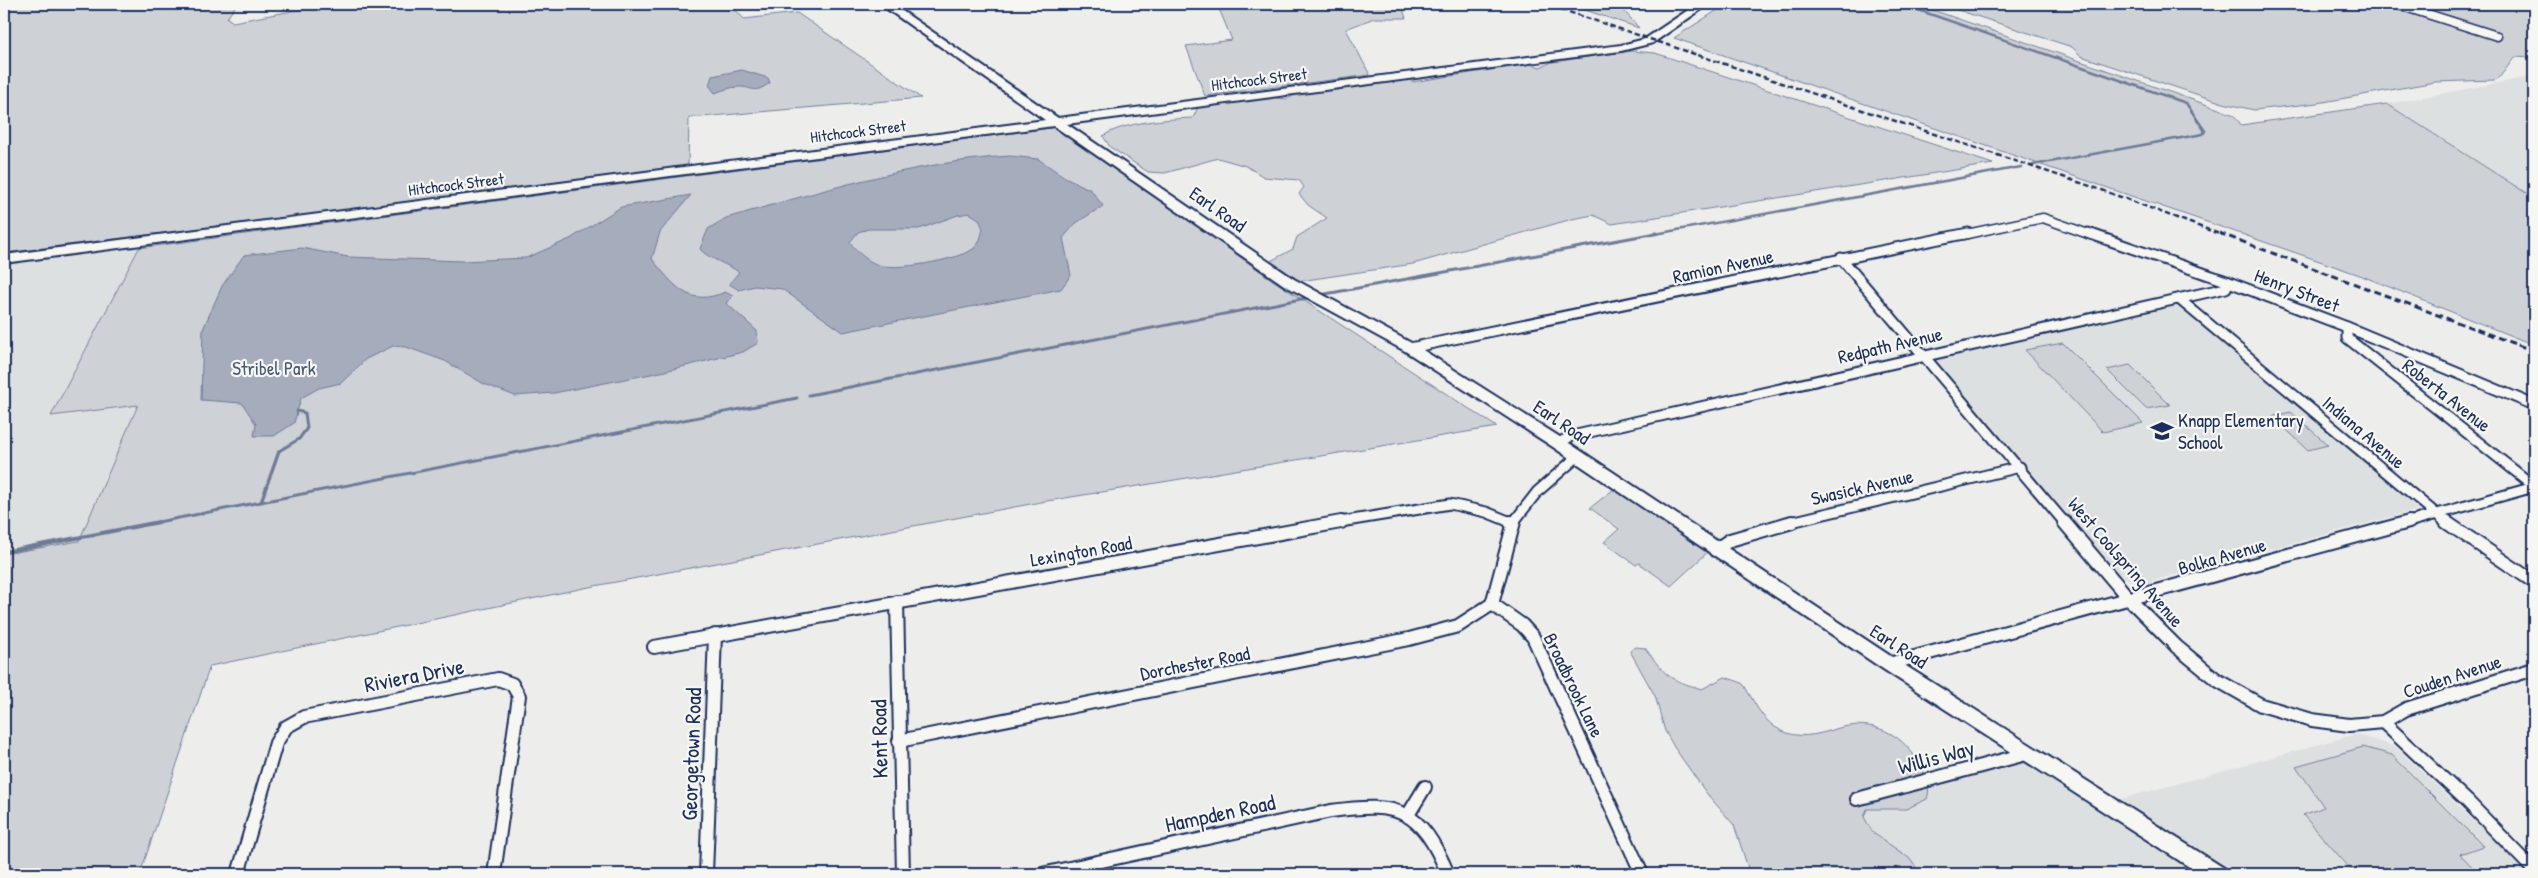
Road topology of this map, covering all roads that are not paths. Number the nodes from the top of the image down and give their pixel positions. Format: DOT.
graph roads {
  1 [pos="885,4"];
  2 [pos="1704,4"];
  3 [pos="2396,4"];
  4 [pos="2497,36"];
  5 [pos="1057,122"];
  6 [pos="2043,218"];
  7 [pos="1841,258"];
  8 [pos="4,259"];
  9 [pos="2228,282"];
  10 [pos="2179,299"];
  11 [pos="2347,328"];
  12 [pos="1410,348"];
  13 [pos="1923,355"];
  14 [pos="2534,405"];
  15 [pos="1558,443"];
  16 [pos="1577,457"];
  17 [pos="2020,467"];
  18 [pos="2534,486"];
  19 [pos="2434,514"];
  20 [pos="1513,523"];
  21 [pos="1715,550"];
  22 [pos="2534,582"];
  23 [pos="2130,600"];
  24 [pos="897,602"];
  25 [pos="1492,604"];
  26 [pos="716,635"];
  27 [pos="654,647"];
  28 [pos="1889,664"];
  29 [pos="2534,669"];
  30 [pos="2382,722"];
  31 [pos="899,741"];
  32 [pos="2026,754"];
  33 [pos="1425,787"];
  34 [pos="1857,799"];
  35 [pos="1408,814"];
  36 [pos="2534,870"];
  37 [pos="238,874"];
  38 [pos="494,874"];
  39 [pos="706,874"];
  40 [pos="902,874"];
  41 [pos="1042,874"];
  42 [pos="1448,874"];
  43 [pos="1642,874"];
  44 [pos="2217,874"];
  1 -- 5 [label="street, Earl Road"];
  2 -- 5 [label="street, Hitchcock Street"];
  3 -- 4 [label="street"];
  5 -- 8 [label="street, Hitchcock Street"];
  5 -- 12 [label="street, Earl Road"];
  6 -- 7 [label="street, Ramion Avenue"];
  6 -- 9 [label="street, Henry Street"];
  7 -- 12 [label="street, Ramion Avenue"];
  7 -- 13 [label="street, West Coolspring Avenue"];
  9 -- 10 [label="street, Redpath Avenue"];
  9 -- 11 [label="street, Henry Street"];
  10 -- 13 [label="street, Redpath Avenue"];
  10 -- 19 [label="street, Indiana Avenue"];
  11 -- 14 [label="street, Henry Street"];
  11 -- 18 [label="street, Roberta Avenue"];
  12 -- 15 [label="street, Earl Road"];
  13 -- 15 [label="street, Redpath Avenue"];
  13 -- 17 [label="street, West Coolspring Avenue"];
  15 -- 16 [label="street, Earl Road"];
  16 -- 20 [label="street"];
  16 -- 21 [label="street, Earl Road"];
  17 -- 21 [label="street, Swasick Avenue"];
  17 -- 23 [label="street, West Coolspring Avenue"];
  18 -- 19 [label="street, Bolka Avenue"];
  19 -- 22 [label="street, Indiana Avenue"];
  19 -- 23 [label="street, Bolka Avenue"];
  20 -- 24 [label="street, Lexington Road"];
  20 -- 25 [label="street"];
  21 -- 28 [label="street, Earl Road"];
  23 -- 28 [label="street, Bolka Avenue"];
  23 -- 30 [label="street, West Coolspring Avenue"];
  24 -- 26 [label="street, Lexington Road"];
  24 -- 31 [label="street, Kent Road"];
  25 -- 31 [label="street, Dorchester Road"];
  25 -- 43 [label="street, Broadbrook Lane"];
  26 -- 27 [label="street, Lexington Road"];
  26 -- 39 [label="street, Georgetown Road"];
  28 -- 32 [label="street, Earl Road"];
  29 -- 30 [label="street, Couden Avenue"];
  30 -- 36 [label="street"];
  31 -- 40 [label="street, Kent Road"];
  32 -- 34 [label="street, Willis Way"];
  32 -- 44 [label="street, Earl Road"];
  33 -- 35 [label="street"];
  35 -- 41 [label="street, Hampden Road"];
  35 -- 42 [label="street"];
  37 -- 38 [label="street, Riviera Drive"];
}
